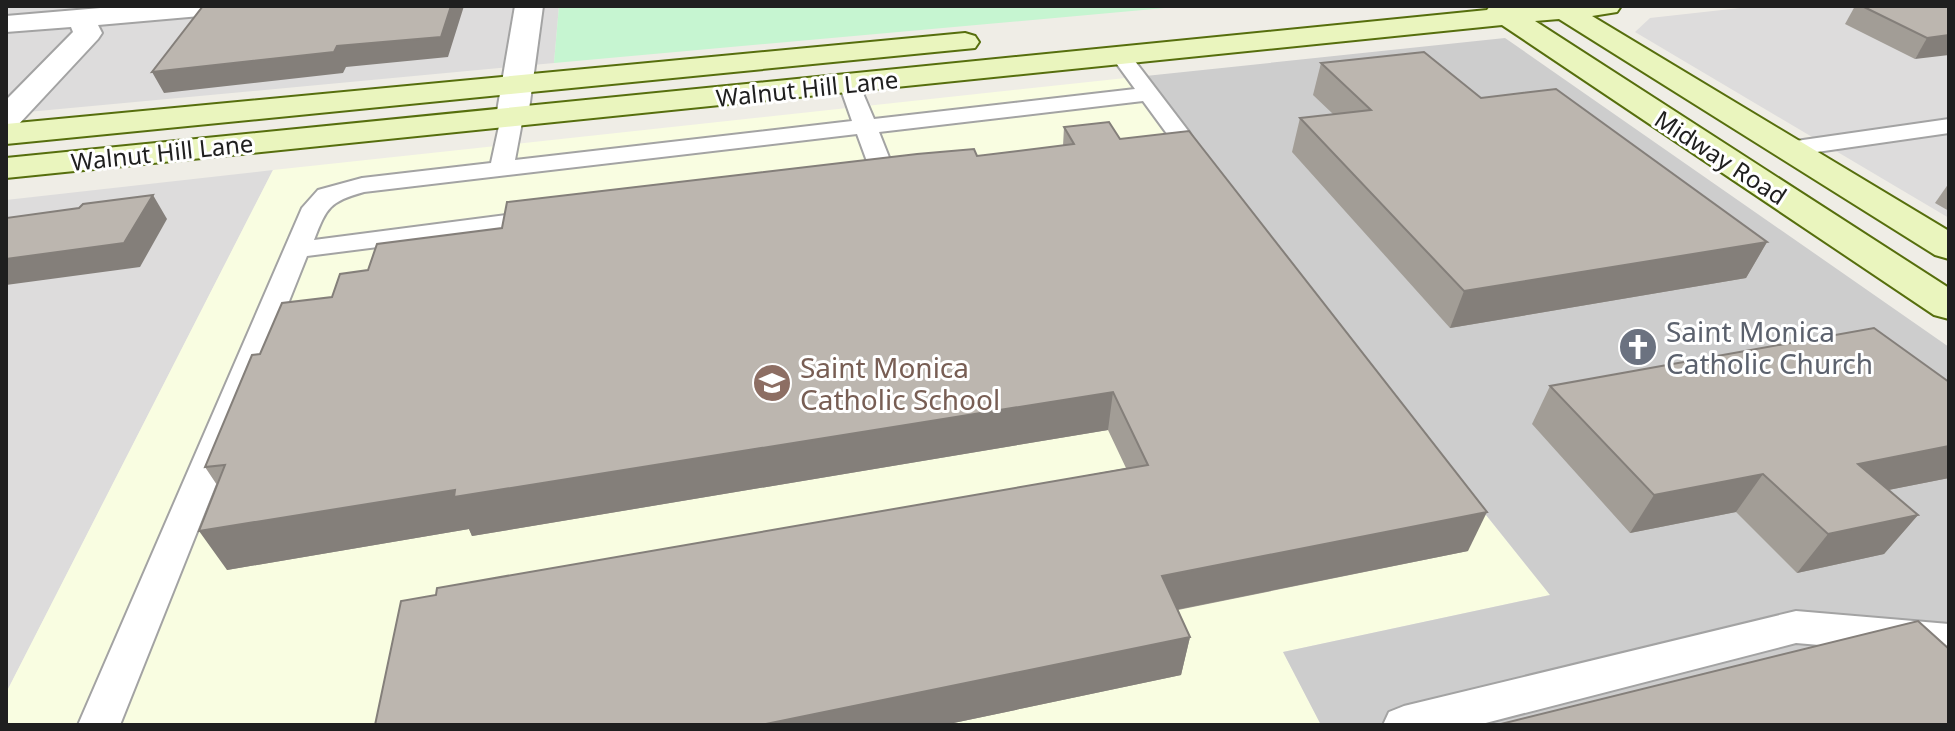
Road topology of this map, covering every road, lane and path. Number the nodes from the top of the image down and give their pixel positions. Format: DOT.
graph roads {
  1 [pos="223,6"];
  2 [pos="529,6"];
  3 [pos="1607,6"];
  4 [pos="1560,8"];
  5 [pos="1500,11"];
  6 [pos="87,12"];
  7 [pos="6,24"];
  8 [pos="999,39"];
  9 [pos="35,45"];
  10 [pos="837,54"];
  11 [pos="1121,56"];
  12 [pos="849,84"];
  13 [pos="516,85"];
  14 [pos="1147,94"];
  15 [pos="512,117"];
  16 [pos="6,119"];
  17 [pos="1949,126"];
  18 [pos="867,127"];
  19 [pos="6,134"];
  20 [pos="1149,141"];
  21 [pos="1789,149"];
  22 [pos="6,168"];
  23 [pos="501,170"];
  24 [pos="915,171"];
  25 [pos="884,175"];
  26 [pos="853,179"];
  27 [pos="574,214"];
  28 [pos="1949,247"];
  29 [pos="296,250"];
  30 [pos="1949,306"];
  31 [pos="1942,644"];
  32 [pos="99,725"];
  33 [pos="1404,725"];
  1 -- 6 [label="street"];
  2 -- 13 [label="street"];
  3 -- 4 [label="main road, Walnut Hill Lane"];
  4 -- 5 [label="main road, Walnut Hill Lane"];
  4 -- 21 [label="main road, Midway Road"];
  5 -- 11 [label="main road, Walnut Hill Lane"];
  5 -- 30 [label="main road, Midway Road"];
  6 -- 7 [label="street"];
  6 -- 9 [label="street"];
  6 -- 16 [label="street"];
  8 -- 10 [label="main road, Walnut Hill Lane"];
  10 -- 12 [label="main road"];
  10 -- 13 [label="main road, Walnut Hill Lane"];
  11 -- 12 [label="main road, Walnut Hill Lane"];
  11 -- 14 [label="lane"];
  12 -- 15 [label="main road, Walnut Hill Lane"];
  12 -- 18 [label="lane"];
  13 -- 15 [label="street"];
  13 -- 19 [label="main road, Walnut Hill Lane"];
  14 -- 18 [label="lane"];
  14 -- 20 [label="lane"];
  15 -- 22 [label="main road, Walnut Hill Lane"];
  15 -- 23 [label="lane"];
  17 -- 21 [label="lane"];
  18 -- 23 [label="lane"];
  18 -- 25 [label="lane"];
  21 -- 28 [label="main road, Midway Road"];
  23 -- 29 [label="lane"];
  24 -- 25 [label="lane"];
  25 -- 26 [label="lane"];
  27 -- 29 [label="lane"];
  29 -- 32 [label="lane"];
  31 -- 33 [label="lane"];
}
